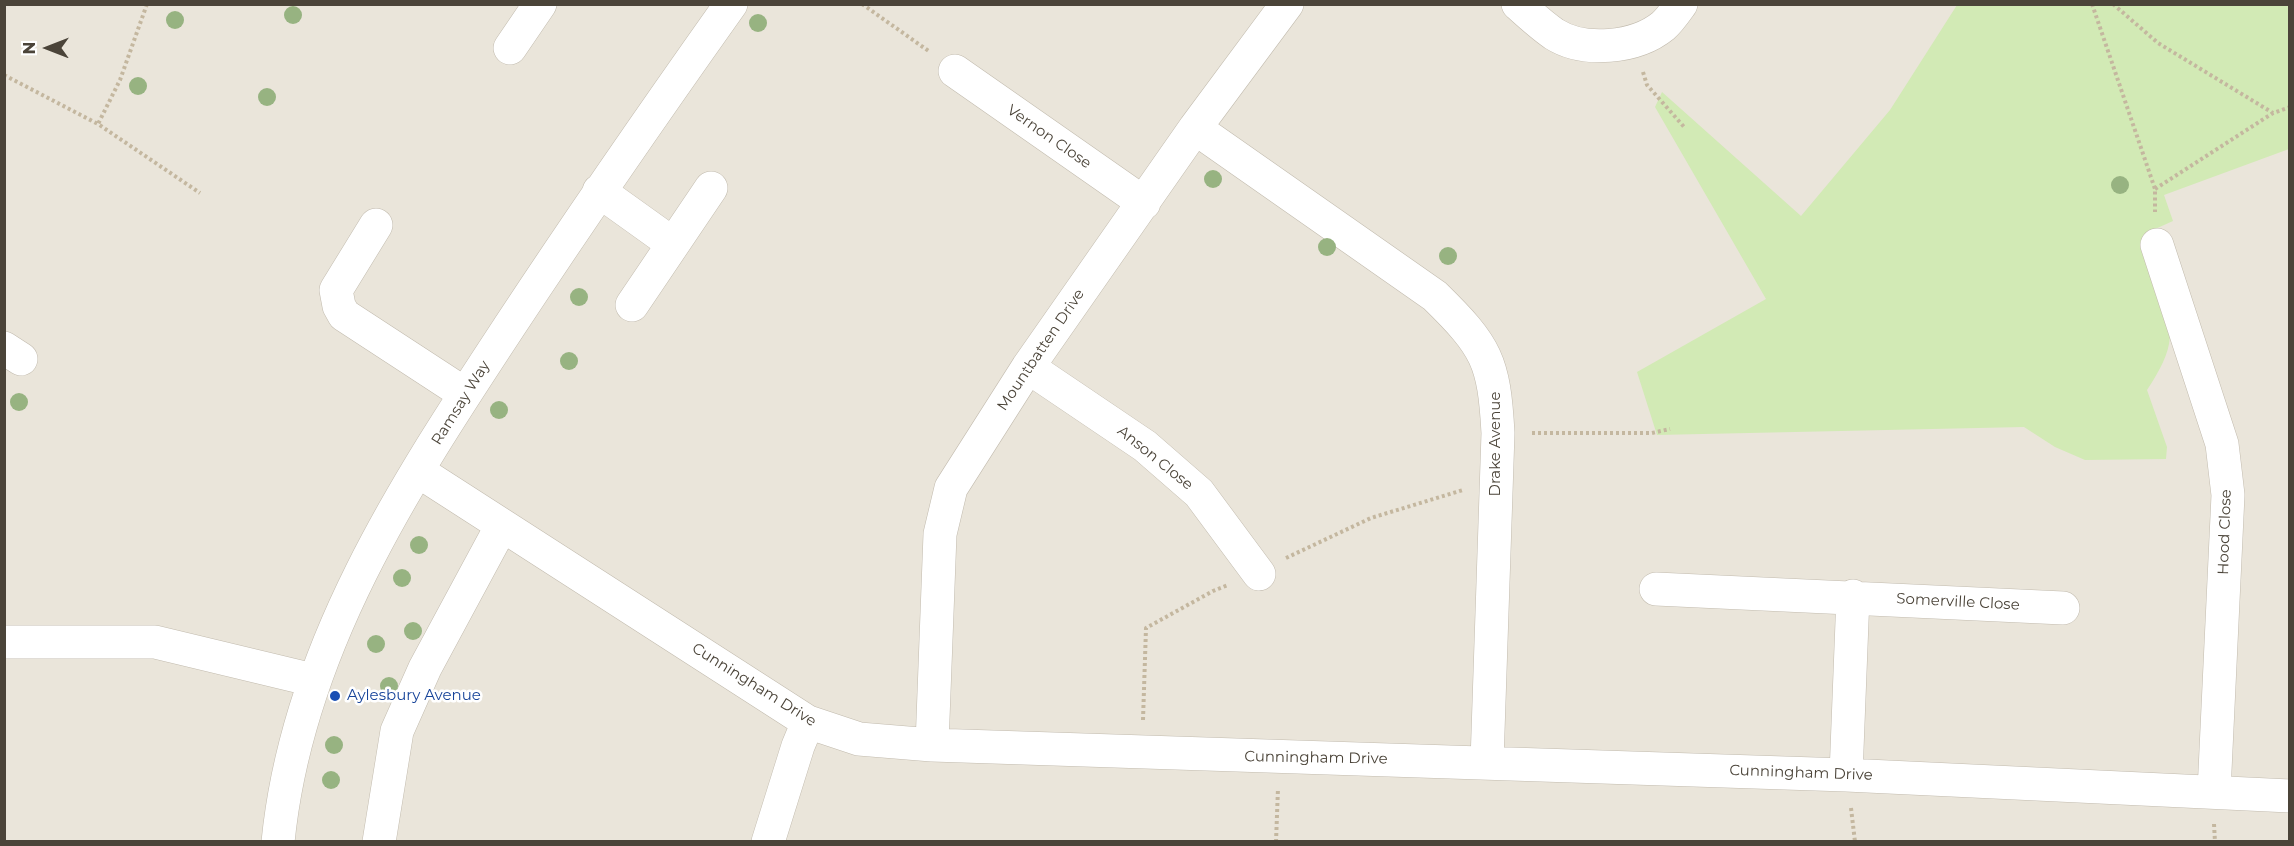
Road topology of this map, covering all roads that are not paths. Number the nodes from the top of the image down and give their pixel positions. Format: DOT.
graph roads {
  1 [pos="540,4"];
  2 [pos="731,4"];
  3 [pos="1287,4"];
  4 [pos="1518,4"];
  5 [pos="1681,4"];
  6 [pos="510,48"];
  7 [pos="955,71"];
  8 [pos="1195,128"];
  9 [pos="711,188"];
  10 [pos="599,191"];
  11 [pos="1144,202"];
  12 [pos="376,225"];
  13 [pos="673,244"];
  14 [pos="2157,245"];
  15 [pos="632,305"];
  16 [pos="1028,367"];
  17 [pos="465,394"];
  18 [pos="418,471"];
  19 [pos="501,527"];
  20 [pos="1259,574"];
  21 [pos="1656,588"];
  22 [pos="1853,596"];
  23 [pos="2064,608"];
  24 [pos="4,642"];
  25 [pos="313,680"];
  26 [pos="808,722"];
  27 [pos="932,745"];
  28 [pos="1487,762"];
  29 [pos="1846,775"];
  30 [pos="2214,792"];
  31 [pos="2289,796"];
  32 [pos="278,842"];
  33 [pos="379,842"];
  34 [pos="768,842"];
  1 -- 6 [label="street"];
  2 -- 10 [label="street, Ramsay Way"];
  3 -- 8 [label="street, Mountbatten Drive"];
  4 -- 5 [label="street"];
  7 -- 11 [label="street, Vernon Close"];
  8 -- 11 [label="street, Mountbatten Drive"];
  8 -- 28 [label="street, Drake Avenue"];
  9 -- 13 [label="street"];
  10 -- 13 [label="street"];
  10 -- 17 [label="street, Ramsay Way"];
  11 -- 16 [label="street, Mountbatten Drive"];
  12 -- 17 [label="street"];
  13 -- 15 [label="street"];
  14 -- 30 [label="street, Hood Close"];
  16 -- 20 [label="street, Anson Close"];
  16 -- 27 [label="street, Mountbatten Drive"];
  17 -- 18 [label="street, Ramsay Way"];
  18 -- 19 [label="street, Cunningham Drive"];
  18 -- 25 [label="street, Ramsay Way"];
  19 -- 26 [label="street, Cunningham Drive"];
  19 -- 33 [label="street"];
  21 -- 22 [label="street, Somerville Close"];
  22 -- 23 [label="street, Somerville Close"];
  22 -- 29 [label="street"];
  24 -- 25 [label="street"];
  25 -- 32 [label="street, Ramsay Way"];
  26 -- 27 [label="street, Cunningham Drive"];
  26 -- 34 [label="street"];
  27 -- 28 [label="street, Cunningham Drive"];
  28 -- 29 [label="street, Cunningham Drive"];
  29 -- 30 [label="street, Cunningham Drive"];
  30 -- 31 [label="street, Cunningham Drive"];
}
